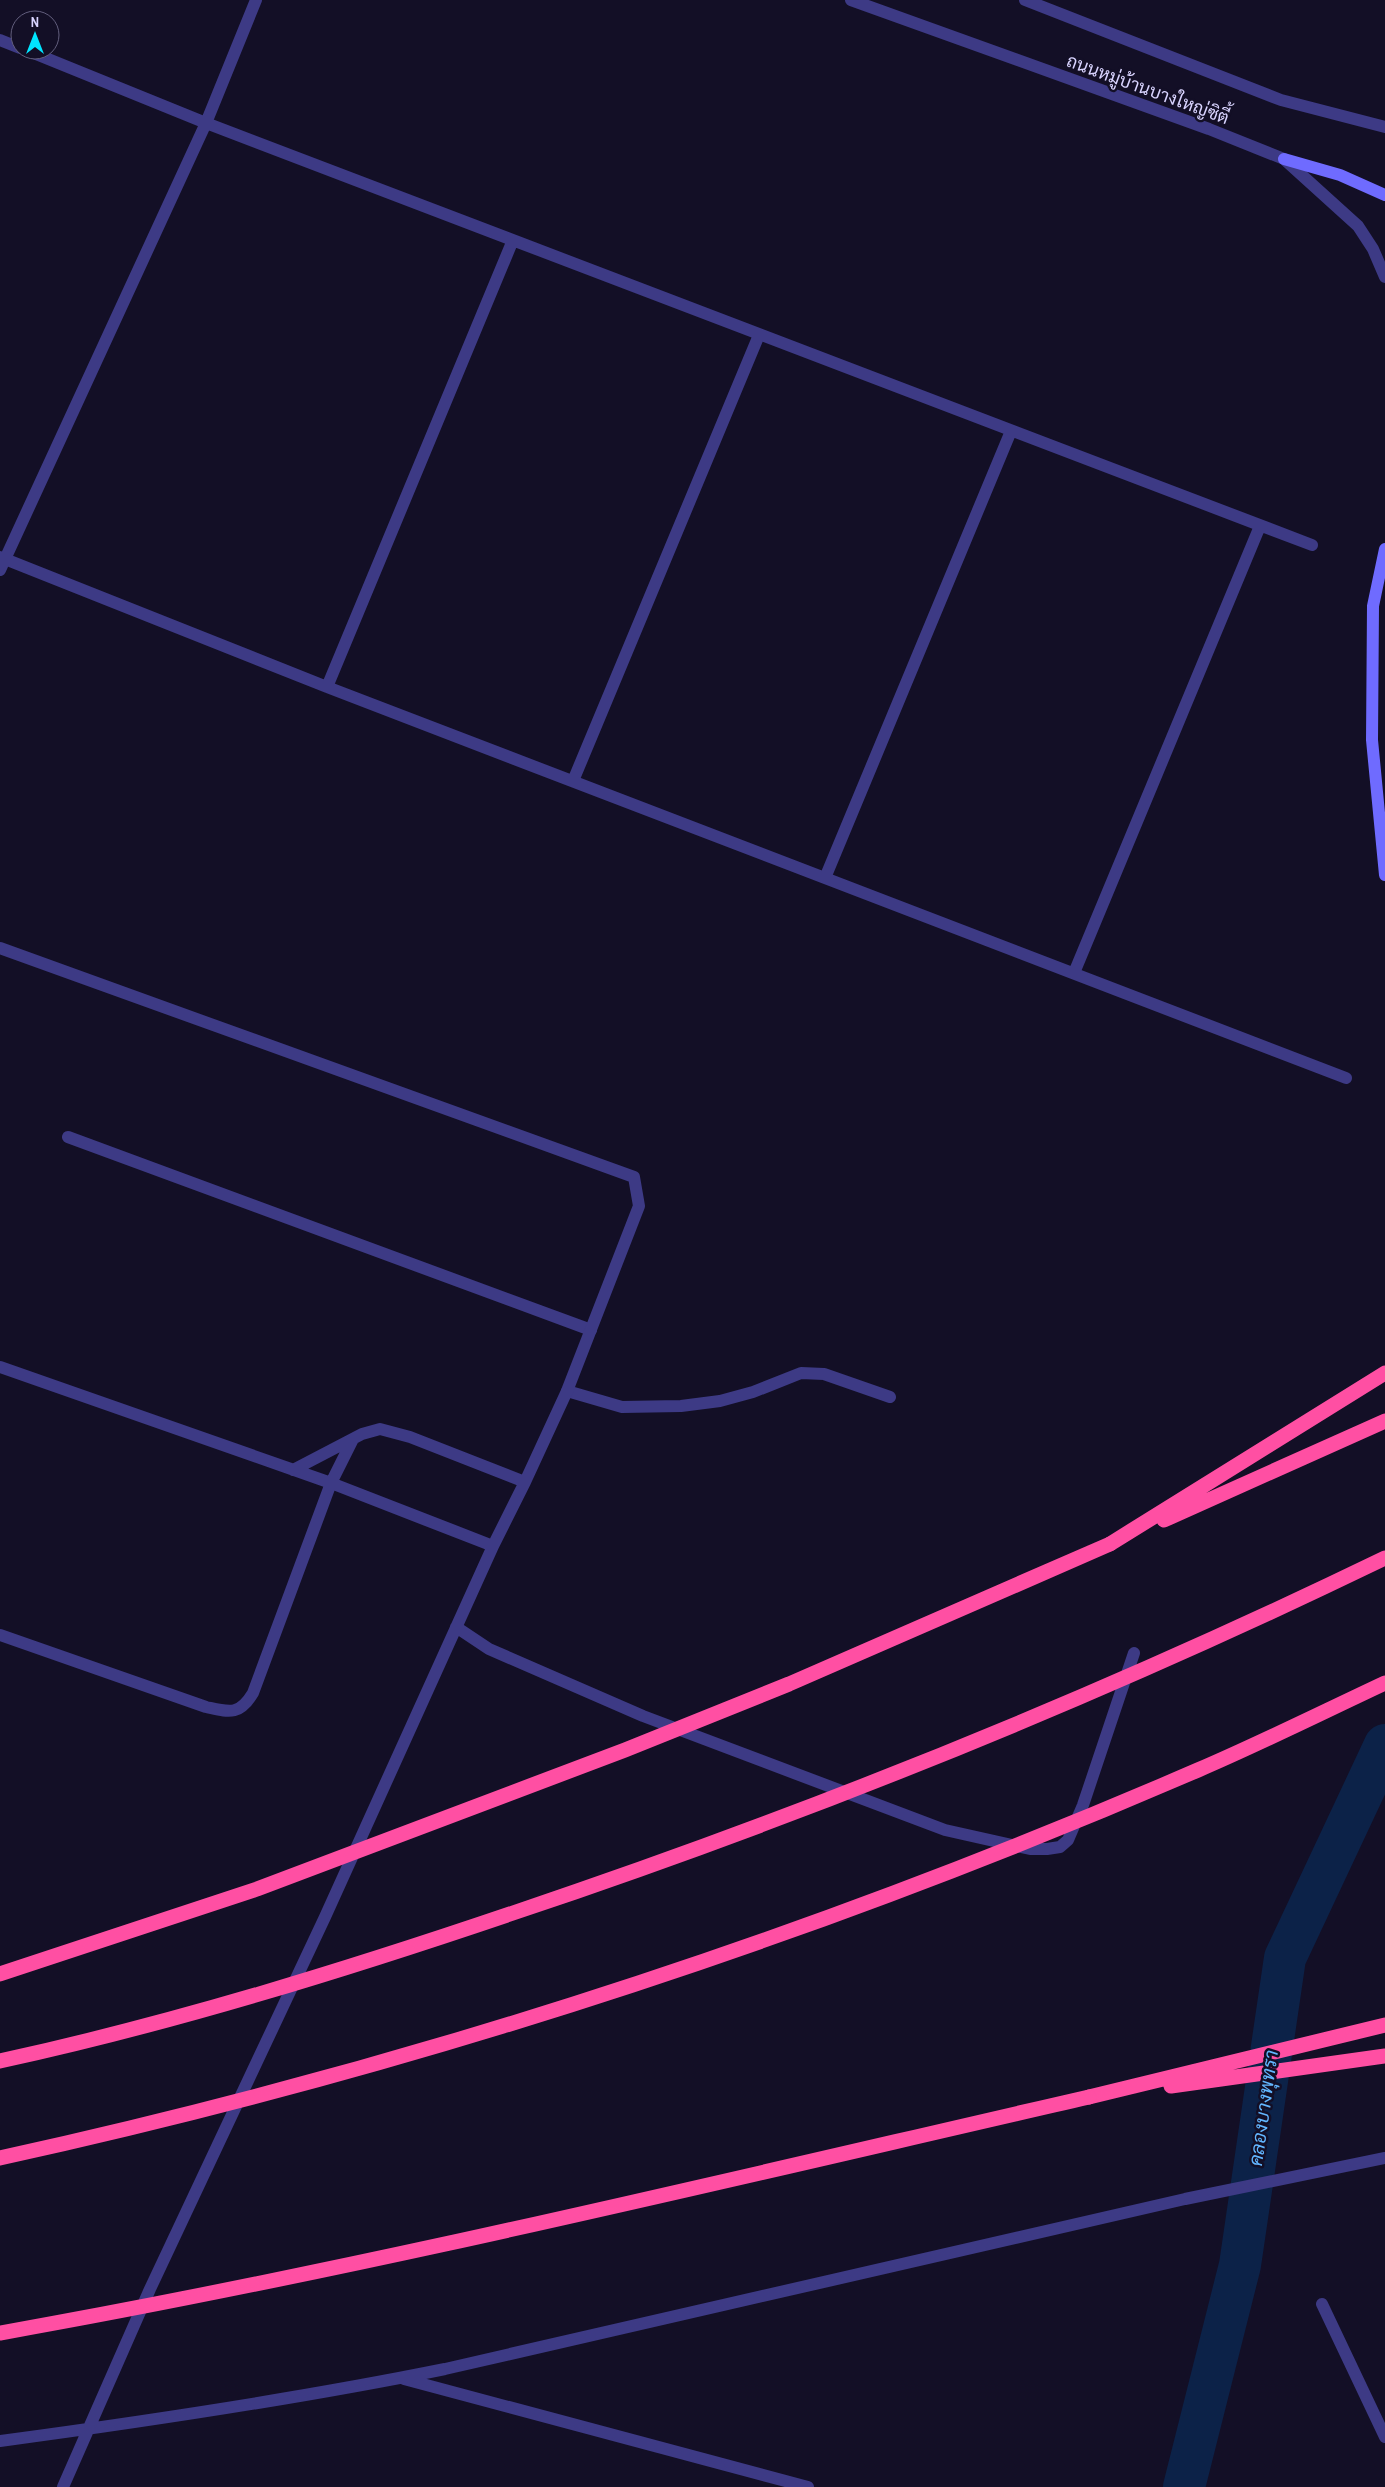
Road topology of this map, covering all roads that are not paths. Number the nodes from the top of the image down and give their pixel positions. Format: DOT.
graph roads {
  1 [pos="256,0"];
  2 [pos="851,0"];
  3 [pos="1026,0"];
  4 [pos="51,60"];
  5 [pos="206,123"];
  6 [pos="1385,127"];
  7 [pos="1284,159"];
  8 [pos="1385,195"];
  9 [pos="513,240"];
  10 [pos="1385,277"];
  11 [pos="759,335"];
  12 [pos="1011,431"];
  13 [pos="1260,526"];
  14 [pos="1312,546"];
  15 [pos="1385,549"];
  16 [pos="2,562"];
  17 [pos="328,686"];
  18 [pos="573,781"];
  19 [pos="1385,875"];
  20 [pos="825,878"];
  21 [pos="0,948"];
  22 [pos="1074,973"];
  23 [pos="1346,1078"];
  24 [pos="68,1137"];
  25 [pos="591,1330"];
  26 [pos="0,1367"];
  27 [pos="1385,1373"];
  28 [pos="567,1391"];
  29 [pos="890,1397"];
  30 [pos="1385,1420"];
  31 [pos="353,1439"];
  32 [pos="293,1470"];
  33 [pos="526,1482"];
  34 [pos="331,1483"];
  35 [pos="1110,1544"];
  36 [pos="493,1546"];
  37 [pos="1385,1558"];
  38 [pos="456,1627"];
  39 [pos="0,1635"];
  40 [pos="1134,1653"];
  41 [pos="1385,1683"];
  42 [pos="0,1974"];
  43 [pos="1385,2025"];
  44 [pos="1385,2056"];
  45 [pos="0,2061"];
  46 [pos="1089,2097"];
  47 [pos="0,2158"];
  48 [pos="1385,2158"];
  49 [pos="1322,2304"];
  50 [pos="0,2333"];
  51 [pos="402,2378"];
  52 [pos="89,2429"];
  53 [pos="1385,2437"];
  54 [pos="0,2441"];
  55 [pos="63,2487"];
  56 [pos="808,2487"];
  1 -- 5 [label="street"];
  2 -- 7 [label="street, ถนนหมู่บ้านบางใหญ่ซิตี้"];
  3 -- 6 [label="street, ถนนหมู่บ้านบางใหญ่ซิตี้"];
  4 -- 5 [label="street"];
  5 -- 9 [label="street"];
  5 -- 16 [label="street"];
  7 -- 8 [label="main road"];
  7 -- 10 [label="street, ถนนหมู่บ้านบางใหญ่ซิตี้"];
  9 -- 11 [label="street"];
  9 -- 17 [label="street"];
  11 -- 12 [label="street"];
  11 -- 18 [label="street"];
  12 -- 13 [label="street"];
  12 -- 20 [label="street"];
  13 -- 14 [label="street"];
  13 -- 22 [label="street"];
  15 -- 19 [label="main road"];
  16 -- 17 [label="street"];
  17 -- 18 [label="street"];
  18 -- 20 [label="street"];
  20 -- 22 [label="street"];
  21 -- 25 [label="street"];
  22 -- 23 [label="street"];
  24 -- 25 [label="street"];
  25 -- 28 [label="street"];
  26 -- 32 [label="street"];
  27 -- 35 [label="highway"];
  28 -- 29 [label="street"];
  28 -- 33 [label="street"];
  30 -- 35 [label="highway"];
  31 -- 32 [label="street"];
  31 -- 33 [label="street"];
  31 -- 34 [label="street"];
  32 -- 34 [label="street"];
  33 -- 36 [label="street"];
  34 -- 36 [label="street"];
  34 -- 39 [label="street"];
  35 -- 42 [label="highway, bridge"];
  36 -- 38 [label="street"];
  37 -- 45 [label="highway, bridge"];
  38 -- 40 [label="street"];
  38 -- 52 [label="street"];
  41 -- 47 [label="highway, bridge"];
  43 -- 46 [label="highway"];
  44 -- 46 [label="highway"];
  46 -- 50 [label="highway, bridge"];
  48 -- 51 [label="street"];
  49 -- 53 [label="street"];
  51 -- 52 [label="street"];
  51 -- 56 [label="street"];
  52 -- 54 [label="street"];
  52 -- 55 [label="street"];
}
